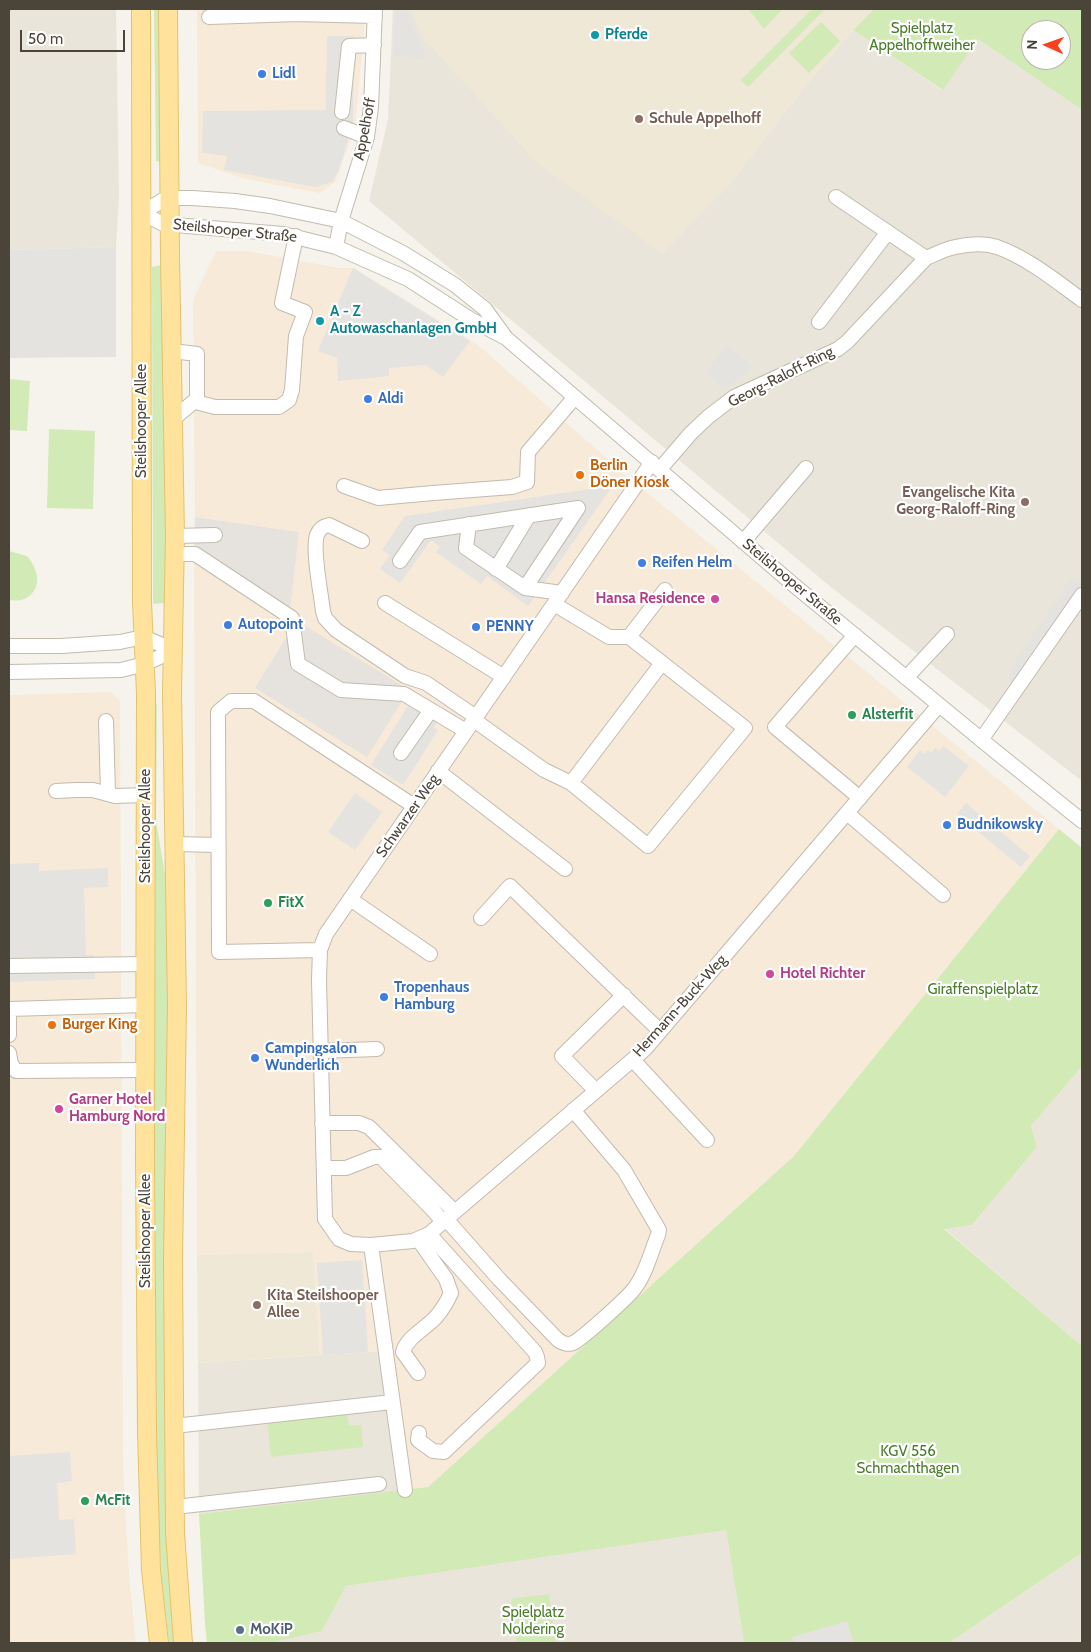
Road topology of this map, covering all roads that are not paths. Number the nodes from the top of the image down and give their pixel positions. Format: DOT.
graph roads {
  1 [pos="141,9"];
  2 [pos="168,9"];
  3 [pos="375,12"];
  4 [pos="209,17"];
  5 [pos="374,45"];
  6 [pos="342,112"];
  7 [pos="344,128"];
  8 [pos="366,137"];
  9 [pos="836,197"];
  10 [pos="170,198"];
  11 [pos="142,213"];
  12 [pos="341,221"];
  13 [pos="170,225"];
  14 [pos="888,232"];
  15 [pos="296,236"];
  16 [pos="336,247"];
  17 [pos="403,253"];
  18 [pos="926,258"];
  19 [pos="377,264"];
  20 [pos="454,284"];
  21 [pos="1082,300"];
  22 [pos="449,304"];
  23 [pos="819,322"];
  24 [pos="506,338"];
  25 [pos="172,351"];
  26 [pos="576,397"];
  27 [pos="196,402"];
  28 [pos="173,419"];
  29 [pos="656,465"];
  30 [pos="806,468"];
  31 [pos="344,486"];
  32 [pos="529,516"];
  33 [pos="469,524"];
  34 [pos="215,535"];
  35 [pos="175,536"];
  36 [pos="362,541"];
  37 [pos="743,542"];
  38 [pos="175,554"];
  39 [pos="400,561"];
  40 [pos="496,569"];
  41 [pos="525,588"];
  42 [pos="665,590"];
  43 [pos="1082,595"];
  44 [pos="558,598"];
  45 [pos="385,603"];
  46 [pos="947,634"];
  47 [pos="855,635"];
  48 [pos="143,637"];
  49 [pos="628,637"];
  50 [pos="9,646"];
  51 [pos="174,650"];
  52 [pos="662,663"];
  53 [pos="145,664"];
  54 [pos="9,672"];
  55 [pos="504,677"];
  56 [pos="906,678"];
  57 [pos="939,706"];
  58 [pos="431,710"];
  59 [pos="106,721"];
  60 [pos="472,722"];
  61 [pos="981,740"];
  62 [pos="401,753"];
  63 [pos="438,771"];
  64 [pos="571,783"];
  65 [pos="56,792"];
  66 [pos="108,794"];
  67 [pos="146,795"];
  68 [pos="860,798"];
  69 [pos="414,806"];
  70 [pos="847,813"];
  71 [pos="1082,821"];
  72 [pos="175,844"];
  73 [pos="218,845"];
  74 [pos="565,869"];
  75 [pos="943,895"];
  76 [pos="350,899"];
  77 [pos="480,918"];
  78 [pos="320,950"];
  79 [pos="430,954"];
  80 [pos="146,964"];
  81 [pos="9,966"];
  82 [pos="624,995"];
  83 [pos="146,1005"];
  84 [pos="9,1009"];
  85 [pos="660,1031"];
  86 [pos="9,1036"];
  87 [pos="377,1049"];
  88 [pos="320,1051"];
  89 [pos="9,1052"];
  90 [pos="632,1060"];
  91 [pos="146,1070"];
  92 [pos="596,1091"];
  93 [pos="573,1110"];
  94 [pos="322,1123"];
  95 [pos="707,1140"];
  96 [pos="324,1168"];
  97 [pos="448,1218"];
  98 [pos="424,1236"];
  99 [pos="372,1245"];
  100 [pos="418,1373"];
  101 [pos="392,1402"];
  102 [pos="174,1426"];
  103 [pos="419,1433"];
  104 [pos="379,1484"];
  105 [pos="405,1490"];
  106 [pos="175,1507"];
  107 [pos="160,1643"];
  108 [pos="182,1643"];
  1 -- 11 [label="main road, Steilshooper Allee"];
  2 -- 10 [label="main road, Steilshooper Allee"];
  3 -- 4 [label="street"];
  3 -- 5 [label="street, Appelhoff"];
  5 -- 6 [label="street"];
  5 -- 8 [label="street, Appelhoff"];
  7 -- 8 [label="street"];
  8 -- 12 [label="street, Appelhoff"];
  9 -- 14 [label="street"];
  10 -- 11 [label="street, Steilshooper Straße"];
  10 -- 12 [label="street, Steilshooper Straße"];
  10 -- 13 [label="main road, Steilshooper Allee"];
  11 -- 13 [label="street, Steilshooper Straße"];
  11 -- 48 [label="main road, Steilshooper Allee"];
  12 -- 16 [label="street, Appelhoff"];
  12 -- 17 [label="street, Steilshooper Straße"];
  13 -- 15 [label="street, Steilshooper Straße"];
  13 -- 25 [label="main road, Steilshooper Allee"];
  14 -- 18 [label="street"];
  14 -- 23 [label="street"];
  15 -- 16 [label="street, Steilshooper Straße"];
  15 -- 27 [label="street"];
  16 -- 19 [label="street, Steilshooper Straße"];
  17 -- 19 [label="street"];
  17 -- 20 [label="street, Steilshooper Straße"];
  18 -- 21 [label="street, Georg-Raloff-Ring"];
  18 -- 29 [label="street, Georg-Raloff-Ring"];
  19 -- 22 [label="street, Steilshooper Straße"];
  20 -- 22 [label="street"];
  20 -- 24 [label="street, Steilshooper Straße"];
  22 -- 24 [label="street, Steilshooper Straße"];
  24 -- 26 [label="street, Steilshooper Straße"];
  25 -- 27 [label="street"];
  25 -- 28 [label="main road, Steilshooper Allee"];
  26 -- 29 [label="street, Steilshooper Straße"];
  26 -- 31 [label="street"];
  27 -- 28 [label="street"];
  28 -- 35 [label="main road, Steilshooper Allee"];
  29 -- 37 [label="street, Steilshooper Straße"];
  29 -- 44 [label="street, Schwarzer Weg"];
  30 -- 37 [label="street"];
  32 -- 33 [label="street"];
  32 -- 40 [label="street"];
  32 -- 41 [label="street"];
  33 -- 39 [label="street"];
  33 -- 40 [label="street"];
  34 -- 35 [label="street"];
  35 -- 38 [label="main road, Steilshooper Allee"];
  36 -- 60 [label="street"];
  37 -- 47 [label="street, Steilshooper Straße"];
  38 -- 51 [label="main road, Steilshooper Allee"];
  38 -- 58 [label="street"];
  40 -- 41 [label="street"];
  41 -- 44 [label="street"];
  42 -- 49 [label="street"];
  43 -- 61 [label="street"];
  44 -- 49 [label="street"];
  44 -- 55 [label="street, Schwarzer Weg"];
  45 -- 55 [label="street"];
  46 -- 56 [label="street"];
  47 -- 56 [label="street, Steilshooper Straße"];
  47 -- 68 [label="street"];
  48 -- 50 [label="street"];
  48 -- 51 [label="street"];
  48 -- 53 [label="main road, Steilshooper Allee"];
  49 -- 52 [label="street"];
  51 -- 53 [label="street"];
  51 -- 72 [label="main road, Steilshooper Allee"];
  52 -- 64 [label="street"];
  52 -- 64 [label="street"];
  53 -- 54 [label="street"];
  53 -- 67 [label="main road, Steilshooper Allee"];
  55 -- 60 [label="street, Schwarzer Weg"];
  56 -- 57 [label="street, Steilshooper Straße"];
  57 -- 61 [label="street, Steilshooper Straße"];
  57 -- 68 [label="street, Hermann-Buck-Weg"];
  58 -- 60 [label="street"];
  58 -- 62 [label="street"];
  59 -- 66 [label="street"];
  60 -- 63 [label="street, Schwarzer Weg"];
  60 -- 64 [label="street"];
  61 -- 71 [label="street, Steilshooper Straße"];
  63 -- 69 [label="street, Schwarzer Weg"];
  63 -- 74 [label="street"];
  65 -- 66 [label="street"];
  66 -- 67 [label="street"];
  67 -- 80 [label="main road, Steilshooper Allee"];
  68 -- 70 [label="street, Hermann-Buck-Weg"];
  69 -- 73 [label="street"];
  69 -- 76 [label="street, Schwarzer Weg"];
  70 -- 75 [label="street"];
  70 -- 85 [label="street, Hermann-Buck-Weg"];
  72 -- 73 [label="street"];
  72 -- 102 [label="main road, Steilshooper Allee"];
  73 -- 78 [label="street"];
  76 -- 78 [label="street, Schwarzer Weg"];
  76 -- 79 [label="street"];
  77 -- 82 [label="street"];
  78 -- 88 [label="street, Schwarzer Weg"];
  80 -- 81 [label="street"];
  80 -- 83 [label="main road, Steilshooper Allee"];
  82 -- 85 [label="street"];
  82 -- 92 [label="street"];
  83 -- 84 [label="street"];
  83 -- 91 [label="main road, Steilshooper Allee"];
  84 -- 86 [label="street"];
  85 -- 90 [label="street, Hermann-Buck-Weg"];
  87 -- 88 [label="street"];
  88 -- 94 [label="street, Schwarzer Weg"];
  89 -- 91 [label="street"];
  90 -- 92 [label="street, Hermann-Buck-Weg"];
  90 -- 95 [label="street"];
  91 -- 107 [label="main road, Steilshooper Allee"];
  92 -- 93 [label="street, Hermann-Buck-Weg"];
  93 -- 97 [label="street, Hermann-Buck-Weg"];
  93 -- 97 [label="street"];
  94 -- 96 [label="street, Schwarzer Weg"];
  94 -- 97 [label="street"];
  96 -- 97 [label="street"];
  96 -- 99 [label="street, Schwarzer Weg"];
  97 -- 98 [label="street, Hermann-Buck-Weg"];
  98 -- 99 [label="street"];
  98 -- 100 [label="street"];
  98 -- 103 [label="street"];
  99 -- 101 [label="street"];
  101 -- 102 [label="street"];
  101 -- 105 [label="street"];
  102 -- 106 [label="main road, Steilshooper Allee"];
  104 -- 106 [label="street"];
  106 -- 108 [label="main road, Steilshooper Allee"];
}
